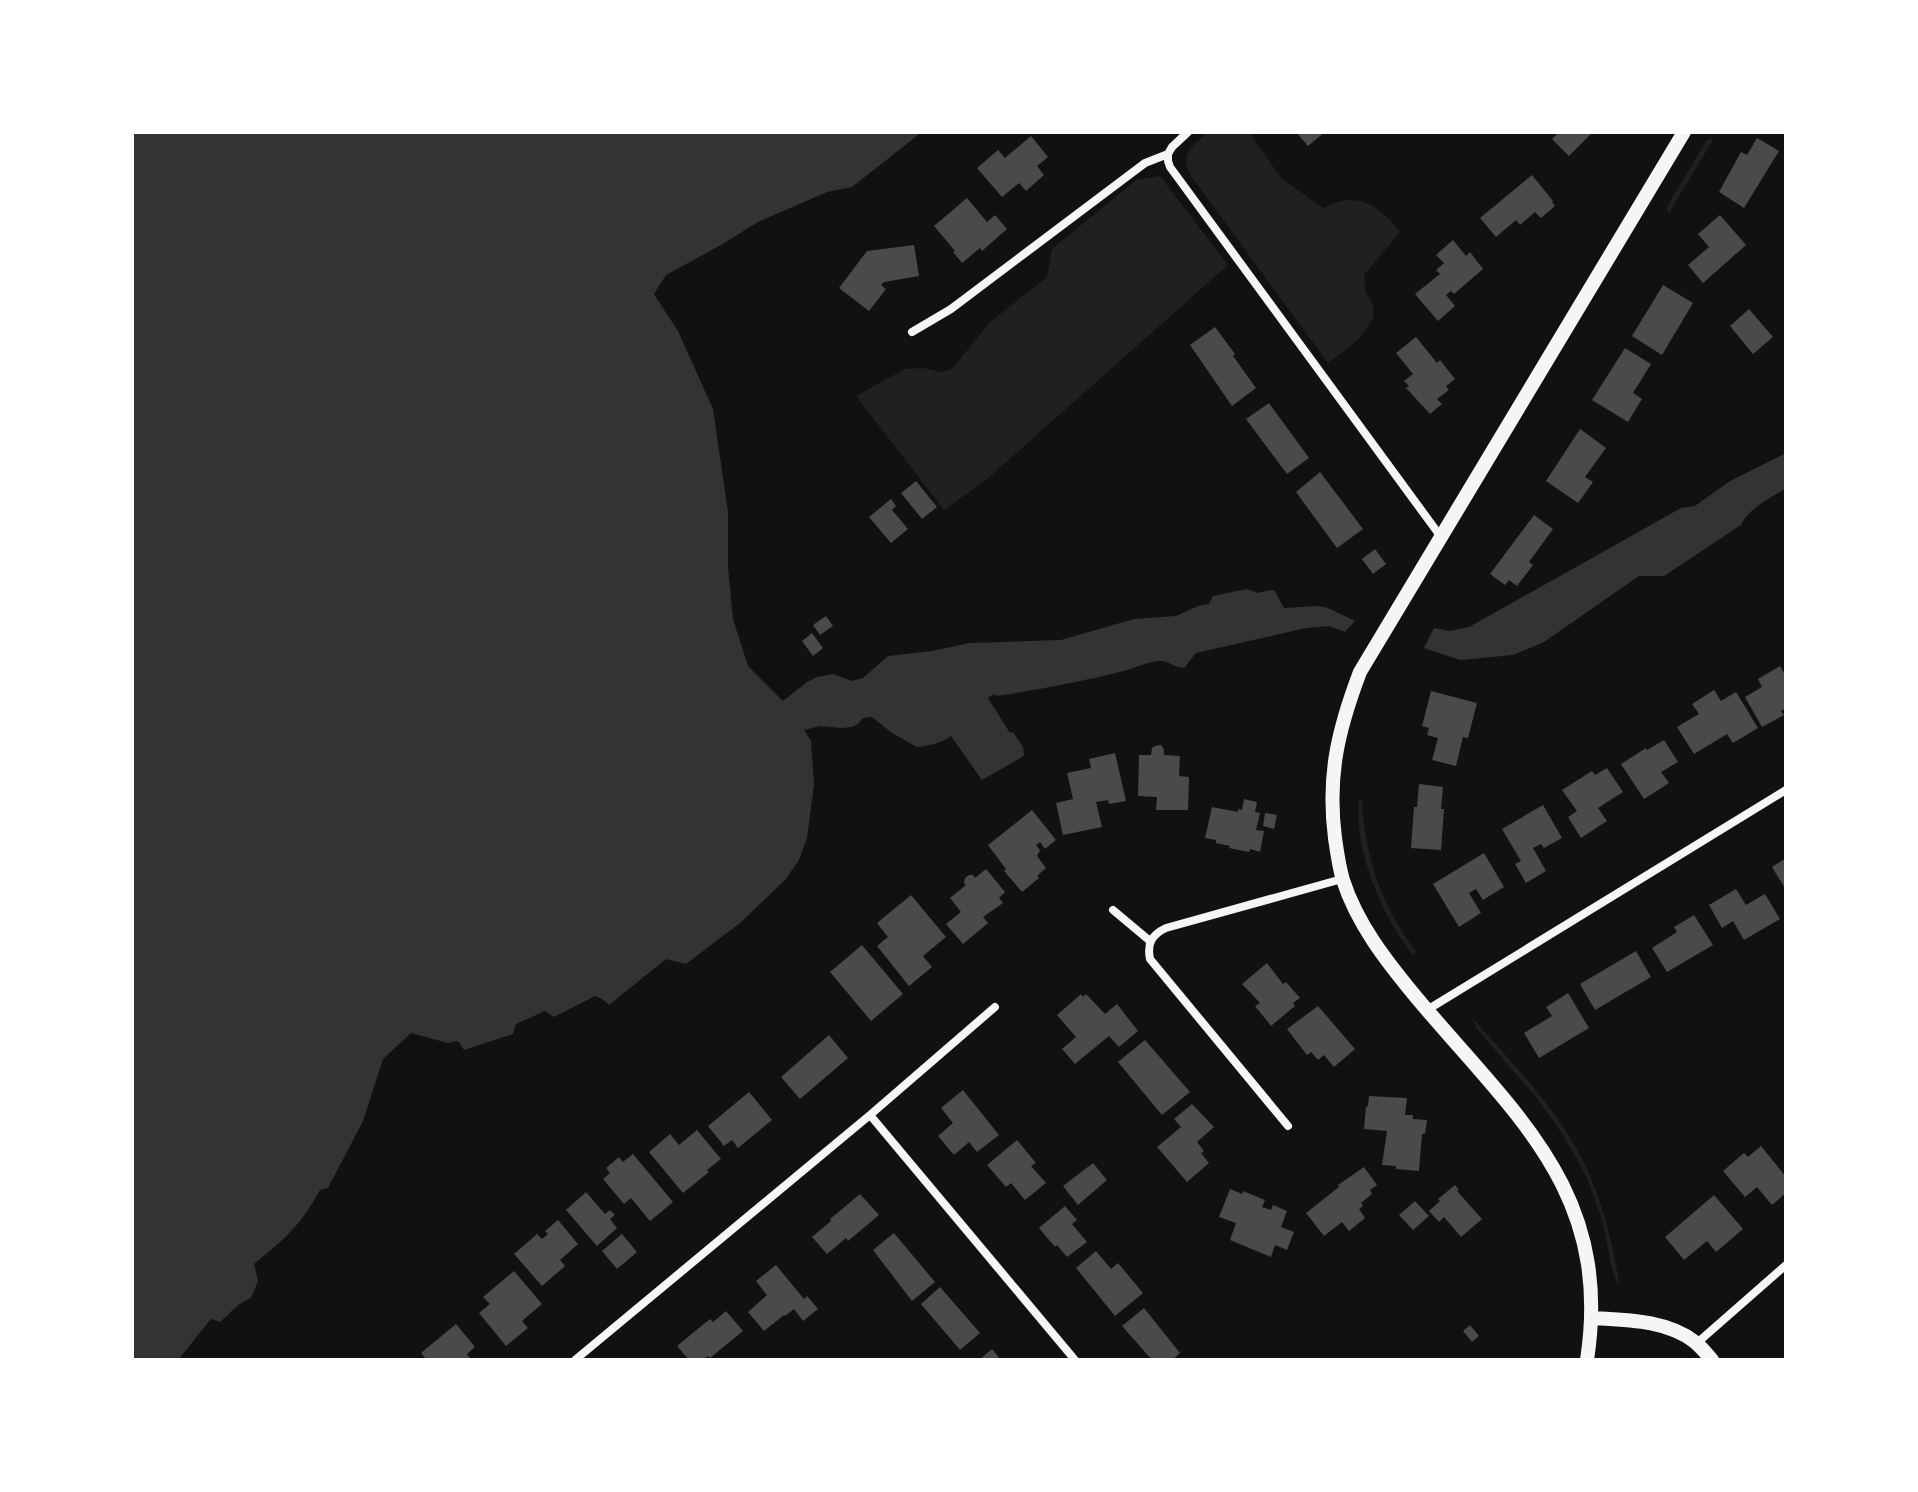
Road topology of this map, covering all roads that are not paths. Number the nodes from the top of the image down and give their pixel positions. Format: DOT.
graph roads {
  1 [pos="1188,132"];
  2 [pos="1684,132"];
  3 [pos="1168,154"];
  4 [pos="912,332"];
  5 [pos="1441,537"];
  6 [pos="1786,790"];
  7 [pos="1342,879"];
  8 [pos="1113,910"];
  9 [pos="1150,941"];
  10 [pos="995,1007"];
  11 [pos="1427,1010"];
  12 [pos="870,1115"];
  13 [pos="1288,1126"];
  14 [pos="1786,1265"];
  15 [pos="1592,1318"];
  16 [pos="1697,1343"];
  17 [pos="575,1360"];
  18 [pos="1075,1360"];
  19 [pos="1587,1360"];
  20 [pos="1712,1360"];
  1 -- 3 [label="street"];
  2 -- 5 [label="street"];
  3 -- 4 [label="street"];
  3 -- 5 [label="street"];
  5 -- 7 [label="street"];
  6 -- 11 [label="street"];
  7 -- 9 [label="street"];
  7 -- 11 [label="street"];
  8 -- 9 [label="street"];
  9 -- 13 [label="street"];
  10 -- 12 [label="street"];
  11 -- 15 [label="street"];
  12 -- 17 [label="street"];
  12 -- 18 [label="street"];
  14 -- 16 [label="street"];
  15 -- 16 [label="street"];
  15 -- 19 [label="street"];
  16 -- 20 [label="street"];
}
